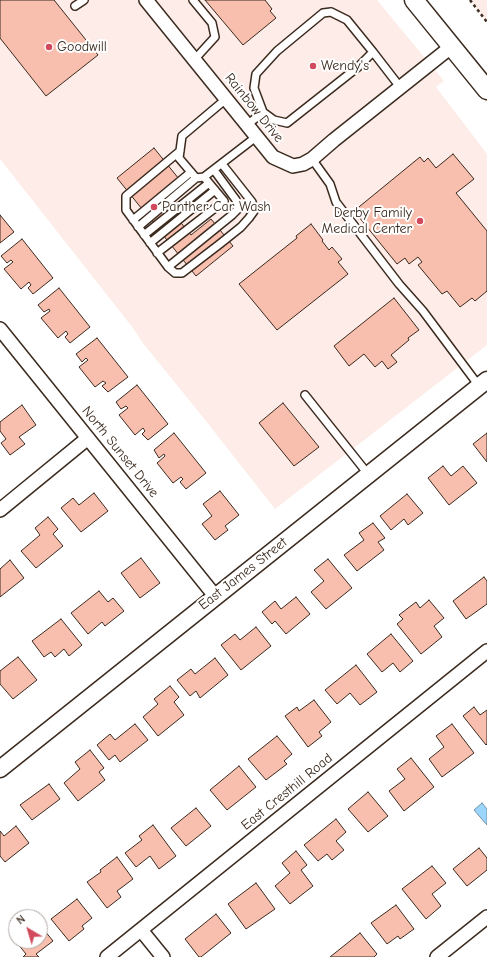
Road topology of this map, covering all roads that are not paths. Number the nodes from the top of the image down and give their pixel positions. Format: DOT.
graph roads {
  1 [pos="84,0"];
  2 [pos="146,0"];
  3 [pos="193,0"];
  4 [pos="421,2"];
  5 [pos="75,6"];
  6 [pos="451,46"];
  7 [pos="373,52"];
  8 [pos="194,60"];
  9 [pos="400,87"];
  10 [pos="487,90"];
  11 [pos="226,98"];
  12 [pos="263,112"];
  13 [pos="247,125"];
  14 [pos="256,137"];
  15 [pos="180,151"];
  16 [pos="312,159"];
  17 [pos="222,164"];
  18 [pos="214,170"];
  19 [pos="193,175"];
  20 [pos="204,177"];
  21 [pos="210,183"];
  22 [pos="215,190"];
  23 [pos="133,220"];
  24 [pos="138,227"];
  25 [pos="144,235"];
  26 [pos="150,243"];
  27 [pos="158,253"];
  28 [pos="168,267"];
  29 [pos="0,329"];
  30 [pos="483,383"];
  31 [pos="305,395"];
  32 [pos="88,438"];
  33 [pos="368,474"];
  34 [pos="0,510"];
  35 [pos="215,596"];
  36 [pos="487,651"];
  37 [pos="0,769"];
  38 [pos="487,917"];
  39 [pos="141,930"];
  40 [pos="107,957"];
  41 [pos="163,957"];
  42 [pos="437,957"];
  1 -- 5 [label="lane"];
  2 -- 8 [label="street, Rainbow Drive"];
  3 -- 8 [label="lane"];
  4 -- 6 [label="main road"];
  6 -- 9 [label="street, Rainbow Drive"];
  6 -- 10 [label="main road"];
  7 -- 9 [label="lane"];
  7 -- 12 [label="lane"];
  7 -- 12 [label="lane"];
  8 -- 11 [label="street, Rainbow Drive"];
  9 -- 16 [label="street, Rainbow Drive"];
  11 -- 13 [label="street, Rainbow Drive"];
  11 -- 15 [label="lane"];
  12 -- 13 [label="lane"];
  13 -- 14 [label="street, Rainbow Drive"];
  14 -- 16 [label="street, Rainbow Drive"];
  14 -- 17 [label="lane"];
  15 -- 19 [label="lane"];
  15 -- 23 [label="lane"];
  16 -- 30 [label="lane"];
  17 -- 18 [label="lane"];
  17 -- 28 [label="lane"];
  18 -- 20 [label="lane"];
  18 -- 28 [label="lane"];
  19 -- 20 [label="lane"];
  19 -- 23 [label="lane"];
  19 -- 24 [label="lane"];
  20 -- 21 [label="lane"];
  21 -- 22 [label="lane"];
  21 -- 25 [label="lane"];
  22 -- 26 [label="lane"];
  22 -- 27 [label="lane"];
  23 -- 24 [label="lane"];
  24 -- 25 [label="lane"];
  25 -- 26 [label="lane"];
  26 -- 27 [label="lane"];
  27 -- 28 [label="lane"];
  29 -- 32 [label="street, North Sunset Drive"];
  30 -- 33 [label="street, East James Street"];
  31 -- 33 [label="lane"];
  32 -- 34 [label="street"];
  32 -- 35 [label="street, North Sunset Drive"];
  33 -- 35 [label="street, East James Street"];
  35 -- 37 [label="street, East James Street"];
  36 -- 39 [label="street, East Cresthill Road"];
  38 -- 42 [label="street"];
  39 -- 40 [label="street, East Cresthill Road"];
  39 -- 41 [label="street"];
}
